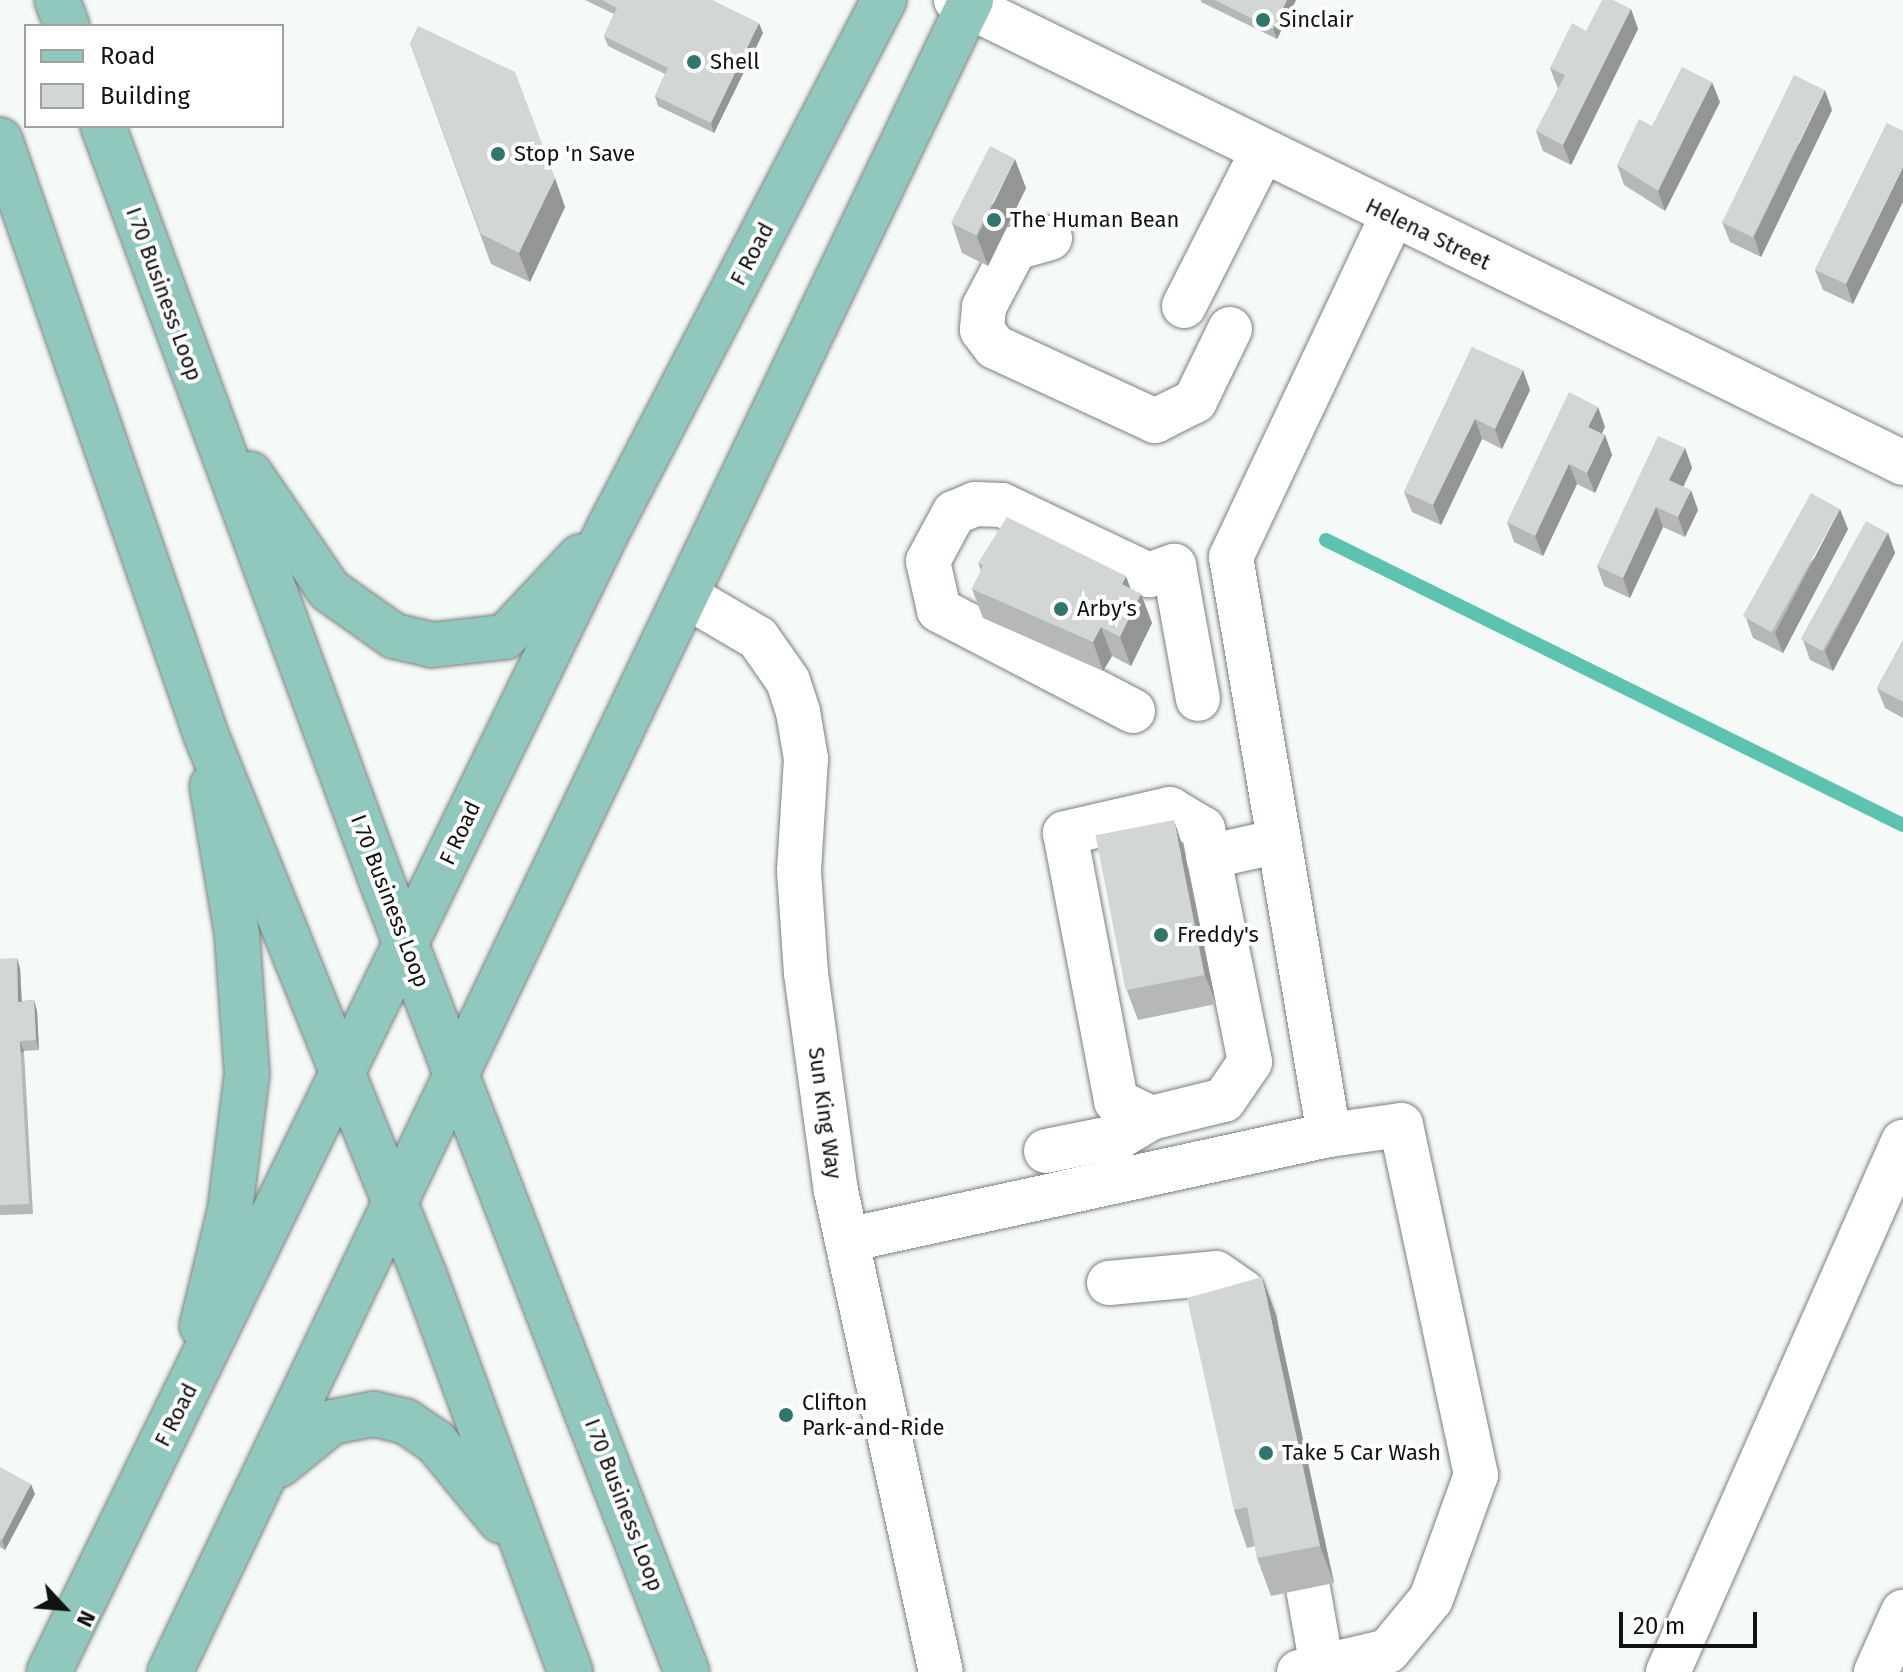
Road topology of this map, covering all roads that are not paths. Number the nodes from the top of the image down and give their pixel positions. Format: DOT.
graph roads {
  1 [pos="57,0"];
  2 [pos="884,0"];
  3 [pos="966,3"];
  4 [pos="66,24"];
  5 [pos="104,128"];
  6 [pos="0,140"];
  7 [pos="1262,152"];
  8 [pos="0,202"];
  9 [pos="1392,217"];
  10 [pos="1050,238"];
  11 [pos="59,301"];
  12 [pos="1184,306"];
  13 [pos="1230,329"];
  14 [pos="184,348"];
  15 [pos="1903,463"];
  16 [pos="610,526"];
  17 [pos="688,597"];
  18 [pos="1198,699"];
  19 [pos="1133,711"];
  20 [pos="206,735"];
  21 [pos="1279,841"];
  22 [pos="1208,857"];
  23 [pos="407,946"];
  24 [pos="459,1074"];
  25 [pos="346,1075"];
  26 [pos="1151,1118"];
  27 [pos="1329,1135"];
  28 [pos="1903,1142"];
  29 [pos="1046,1151"];
  30 [pos="396,1204"];
  31 [pos="847,1240"];
  32 [pos="1109,1283"];
  33 [pos="1252,1320"];
  34 [pos="173,1421"];
  35 [pos="264,1481"];
  36 [pos="524,1551"];
  37 [pos="1308,1588"];
  38 [pos="1903,1612"];
  39 [pos="1311,1669"];
  40 [pos="49,1672"];
  41 [pos="170,1672"];
  42 [pos="570,1672"];
  43 [pos="687,1672"];
  44 [pos="941,1672"];
  45 [pos="1668,1672"];
  46 [pos="1876,1672"];
  1 -- 4 [label="main road"];
  2 -- 16 [label="main road, F Road"];
  3 -- 7 [label="street, Helena Street"];
  3 -- 17 [label="main road"];
  5 -- 14 [label="main road, I 70 Business Loop"];
  6 -- 11 [label="main road"];
  7 -- 9 [label="street, Helena Street"];
  7 -- 12 [label="street"];
  8 -- 11 [label="main road"];
  9 -- 15 [label="street, Helena Street"];
  9 -- 21 [label="street"];
  10 -- 13 [label="street"];
  11 -- 20 [label="main road"];
  14 -- 16 [label="main road"];
  14 -- 23 [label="main road, I 70 Business Loop"];
  16 -- 23 [label="main road, F Road"];
  17 -- 24 [label="main road"];
  17 -- 31 [label="street, Sun King Way"];
  18 -- 19 [label="street"];
  20 -- 25 [label="main road"];
  20 -- 34 [label="main road"];
  21 -- 22 [label="street"];
  21 -- 27 [label="street"];
  22 -- 26 [label="street"];
  22 -- 26 [label="street"];
  23 -- 24 [label="main road, I 70 Business Loop"];
  23 -- 25 [label="main road, F Road"];
  24 -- 30 [label="main road"];
  24 -- 43 [label="main road, I 70 Business Loop"];
  25 -- 30 [label="main road"];
  25 -- 34 [label="main road, F Road"];
  26 -- 29 [label="street"];
  27 -- 31 [label="street"];
  27 -- 39 [label="street"];
  28 -- 45 [label="street"];
  30 -- 35 [label="main road"];
  30 -- 36 [label="main road"];
  31 -- 44 [label="street, Sun King Way"];
  32 -- 33 [label="street"];
  34 -- 40 [label="main road, F Road"];
  35 -- 36 [label="main road"];
  35 -- 41 [label="main road"];
  36 -- 42 [label="main road"];
  37 -- 39 [label="street"];
  38 -- 46 [label="street"];
}
